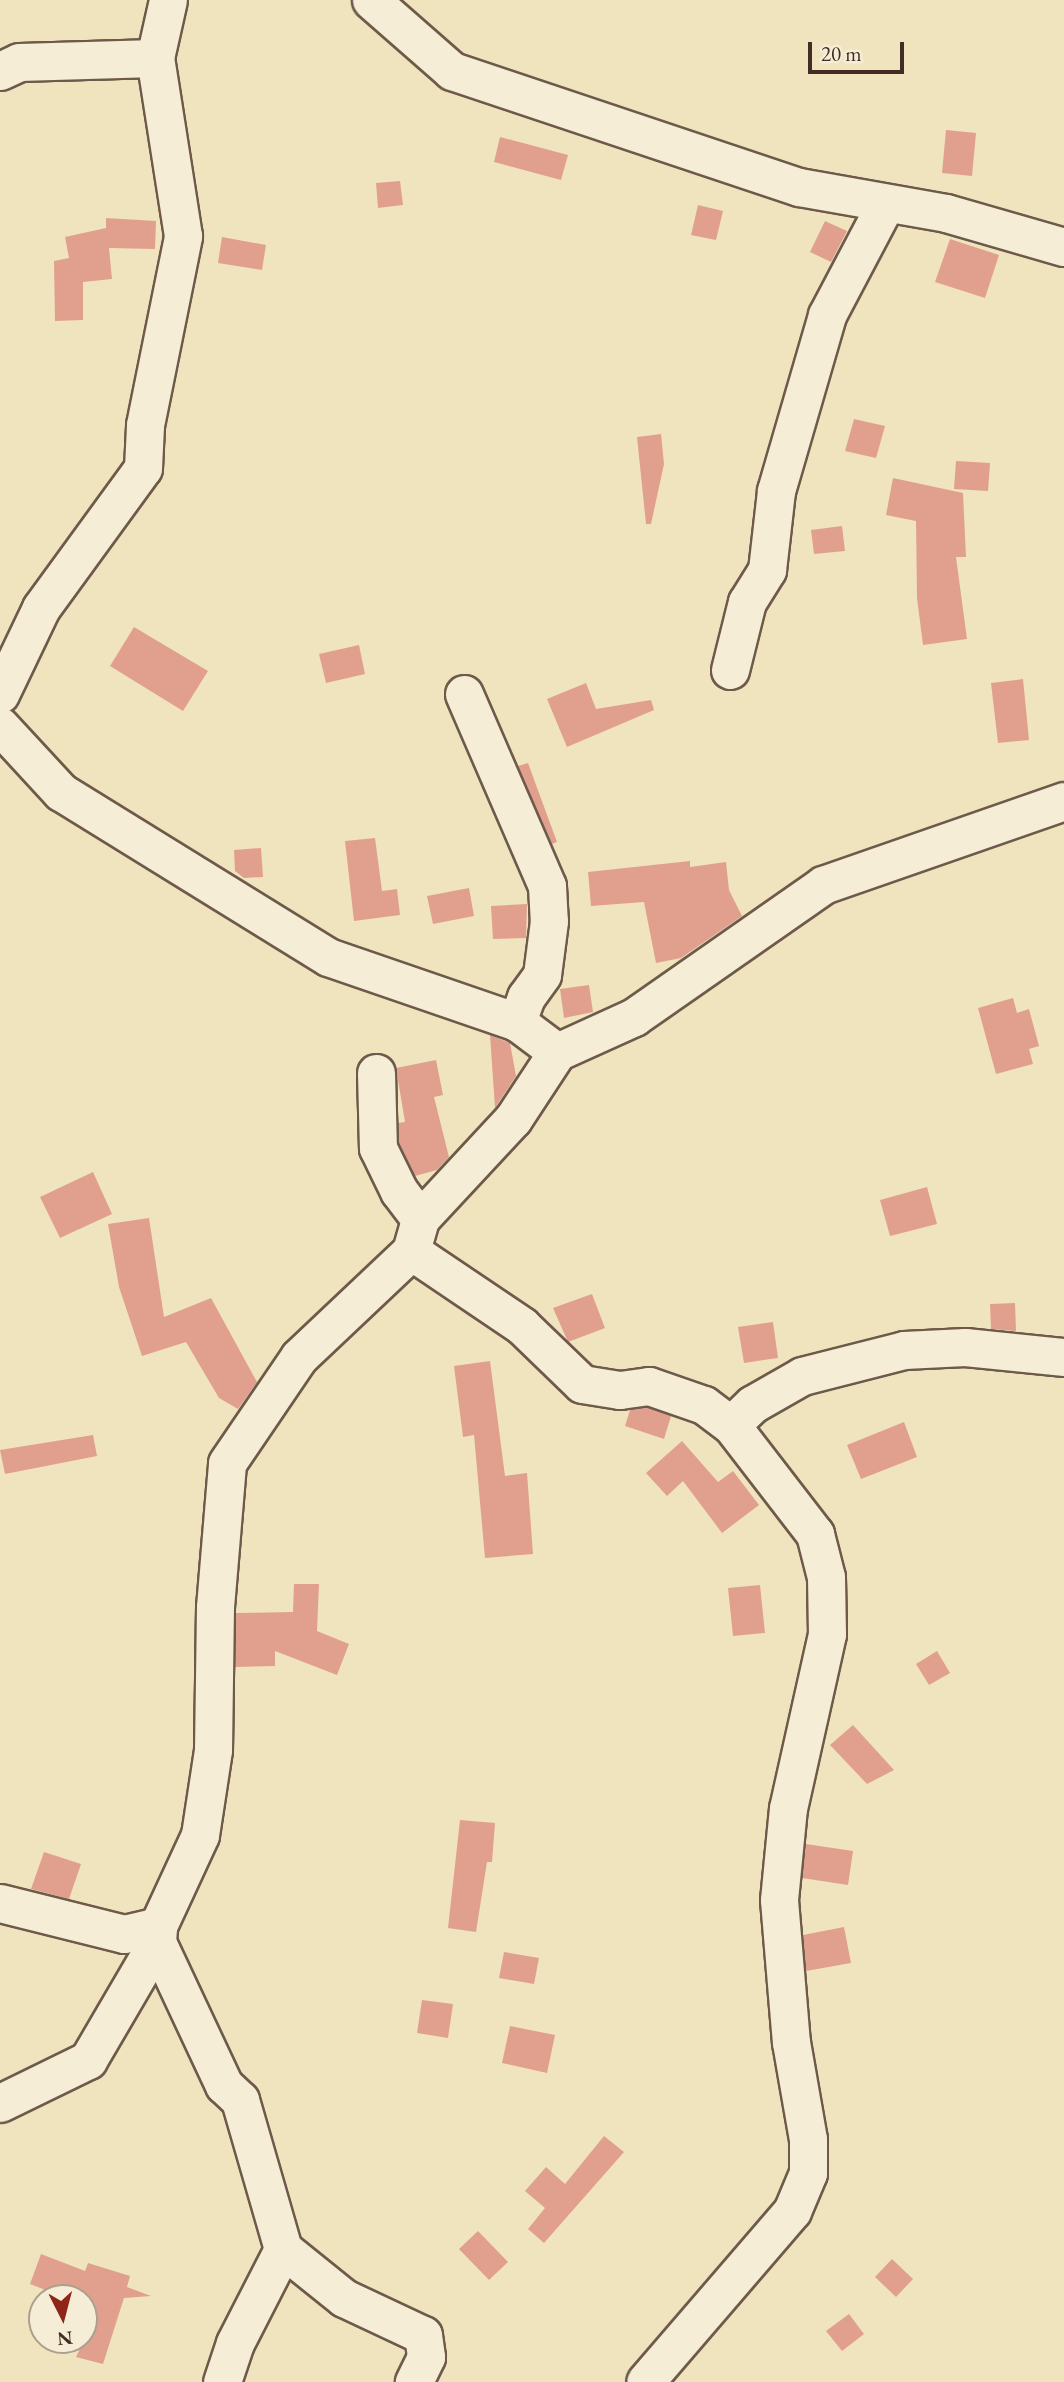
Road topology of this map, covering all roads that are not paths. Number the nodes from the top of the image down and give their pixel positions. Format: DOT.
graph roads {
  1 [pos="168,0"];
  2 [pos="371,0"];
  3 [pos="155,58"];
  4 [pos="0,71"];
  5 [pos="886,205"];
  6 [pos="1064,247"];
  7 [pos="730,670"];
  8 [pos="0,694"];
  9 [pos="464,694"];
  10 [pos="0,726"];
  11 [pos="1064,800"];
  12 [pos="517,1022"];
  13 [pos="557,1052"];
  14 [pos="376,1073"];
  15 [pos="416,1235"];
  16 [pos="1064,1357"];
  17 [pos="731,1424"];
  18 [pos="0,1903"];
  19 [pos="157,1934"];
  20 [pos="0,2103"];
  21 [pos="283,2249"];
  22 [pos="222,2382"];
  23 [pos="414,2382"];
  24 [pos="645,2382"];
  1 -- 3 [label="street"];
  2 -- 5 [label="street"];
  3 -- 4 [label="street"];
  3 -- 8 [label="street"];
  5 -- 6 [label="street"];
  5 -- 7 [label="street"];
  9 -- 12 [label="street"];
  10 -- 12 [label="street"];
  11 -- 13 [label="street"];
  12 -- 13 [label="street"];
  13 -- 15 [label="street"];
  14 -- 15 [label="street"];
  15 -- 17 [label="street"];
  15 -- 19 [label="street"];
  16 -- 17 [label="street"];
  17 -- 24 [label="street"];
  18 -- 19 [label="street"];
  19 -- 20 [label="street"];
  19 -- 21 [label="street"];
  21 -- 22 [label="street"];
  21 -- 23 [label="street"];
}
